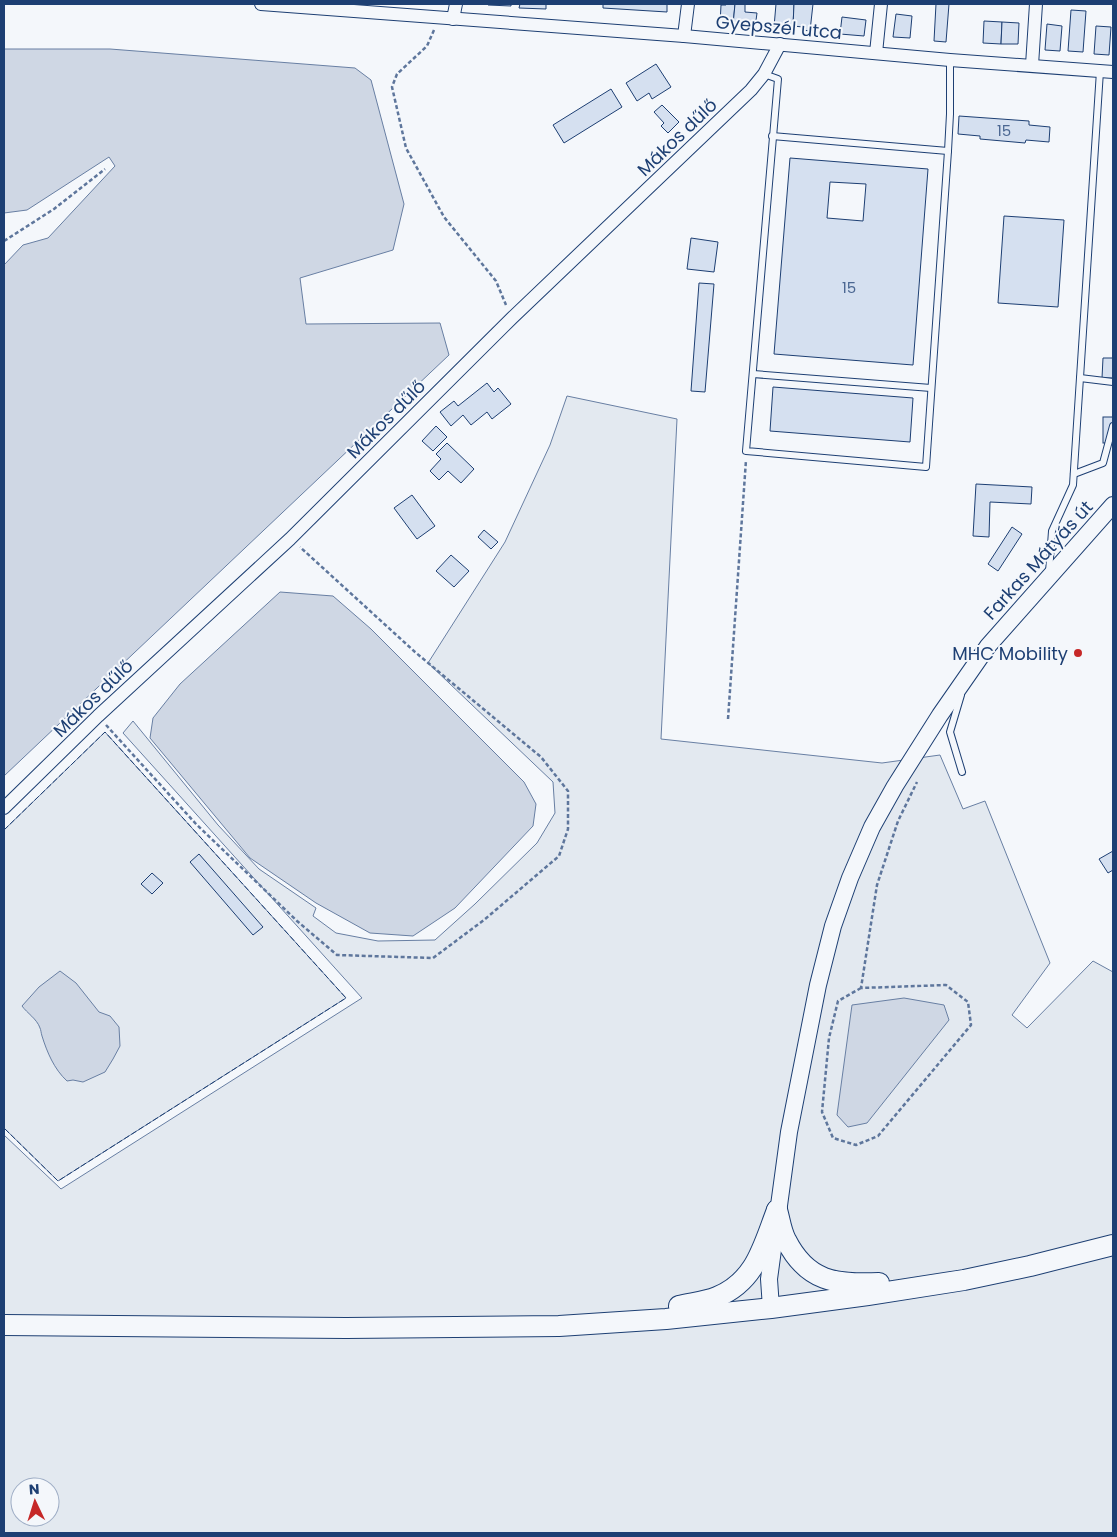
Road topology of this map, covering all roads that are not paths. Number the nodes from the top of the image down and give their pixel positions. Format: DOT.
graph roads {
  1 [pos="261,4"];
  2 [pos="456,4"];
  3 [pos="688,4"];
  4 [pos="881,4"];
  5 [pos="1036,4"];
  6 [pos="453,19"];
  7 [pos="684,36"];
  8 [pos="780,44"];
  9 [pos="876,53"];
  10 [pos="950,60"];
  11 [pos="1032,65"];
  12 [pos="1100,71"];
  13 [pos="1113,72"];
  14 [pos="764,74"];
  15 [pos="772,136"];
  16 [pos="948,151"];
  17 [pos="753,374"];
  18 [pos="1080,378"];
  19 [pos="1113,382"];
  20 [pos="931,388"];
  21 [pos="1113,426"];
  22 [pos="1074,474"];
  23 [pos="1113,505"];
  24 [pos="1049,578"];
  25 [pos="965,679"];
  26 [pos="962,772"];
  27 [pos="4,808"];
  28 [pos="777,1210"];
  29 [pos="1113,1245"];
  30 [pos="865,1290"];
  31 [pos="771,1308"];
  32 [pos="586,1324"];
  33 [pos="4,1325"];
  1 -- 6 [label="street, Gyepszél utca"];
  2 -- 6 [label="street"];
  3 -- 7 [label="street"];
  4 -- 9 [label="street"];
  5 -- 11 [label="street"];
  6 -- 7 [label="street, Gyepszél utca"];
  7 -- 8 [label="street, Gyepszél utca"];
  8 -- 9 [label="street, Gyepszél utca"];
  8 -- 14 [label="street, Mákos dűlő"];
  9 -- 10 [label="street, Gyepszél utca"];
  10 -- 11 [label="street, Gyepszél utca"];
  10 -- 16 [label="lane"];
  11 -- 12 [label="street, Gyepszél utca"];
  12 -- 13 [label="street, Gyepszél utca"];
  12 -- 18 [label="lane"];
  14 -- 15 [label="lane"];
  14 -- 27 [label="street, Mákos dűlő"];
  15 -- 16 [label="lane"];
  15 -- 17 [label="lane"];
  16 -- 20 [label="lane"];
  17 -- 20 [label="lane"];
  17 -- 20 [label="lane"];
  18 -- 19 [label="lane"];
  18 -- 22 [label="lane"];
  21 -- 22 [label="lane"];
  22 -- 24 [label="lane"];
  23 -- 24 [label="street, Farkas Mátyás út"];
  24 -- 25 [label="street, Farkas Mátyás út"];
  25 -- 26 [label="lane"];
  25 -- 28 [label="street, Farkas Mátyás út"];
  28 -- 30 [label="main road"];
  28 -- 31 [label="street, Farkas Mátyás út"];
  28 -- 32 [label="main road"];
  29 -- 30 [label="main road"];
  30 -- 31 [label="main road"];
  31 -- 32 [label="main road"];
  32 -- 33 [label="main road"];
}
